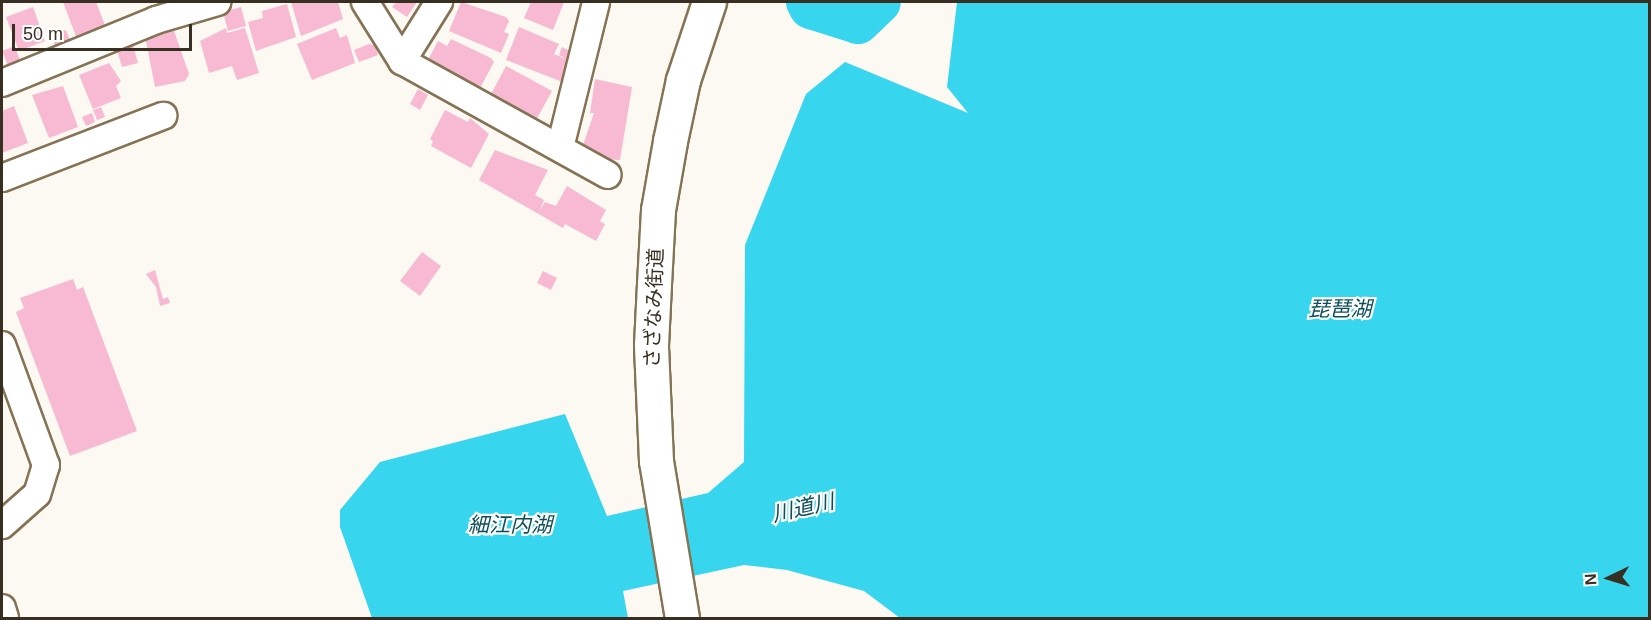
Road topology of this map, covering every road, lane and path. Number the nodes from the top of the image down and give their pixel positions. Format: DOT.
graph roads {
  1 [pos="217,2"];
  2 [pos="365,2"];
  3 [pos="440,2"];
  4 [pos="596,2"];
  5 [pos="709,2"];
  6 [pos="153,11"];
  7 [pos="402,61"];
  8 [pos="2,84"];
  9 [pos="163,116"];
  10 [pos="560,148"];
  11 [pos="608,175"];
  12 [pos="2,178"];
  13 [pos="2,345"];
  14 [pos="2,525"];
  15 [pos="2,608"];
  16 [pos="4,618"];
  17 [pos="682,618"];
  1 -- 6 [label="street"];
  2 -- 7 [label="street"];
  3 -- 7 [label="street"];
  4 -- 10 [label="street"];
  5 -- 17 [label="main road, さざなみ街道"];
  6 -- 8 [label="street"];
  7 -- 10 [label="street"];
  9 -- 12 [label="street"];
  10 -- 11 [label="street"];
  13 -- 14 [label="street"];
  15 -- 16 [label="street"];
}
